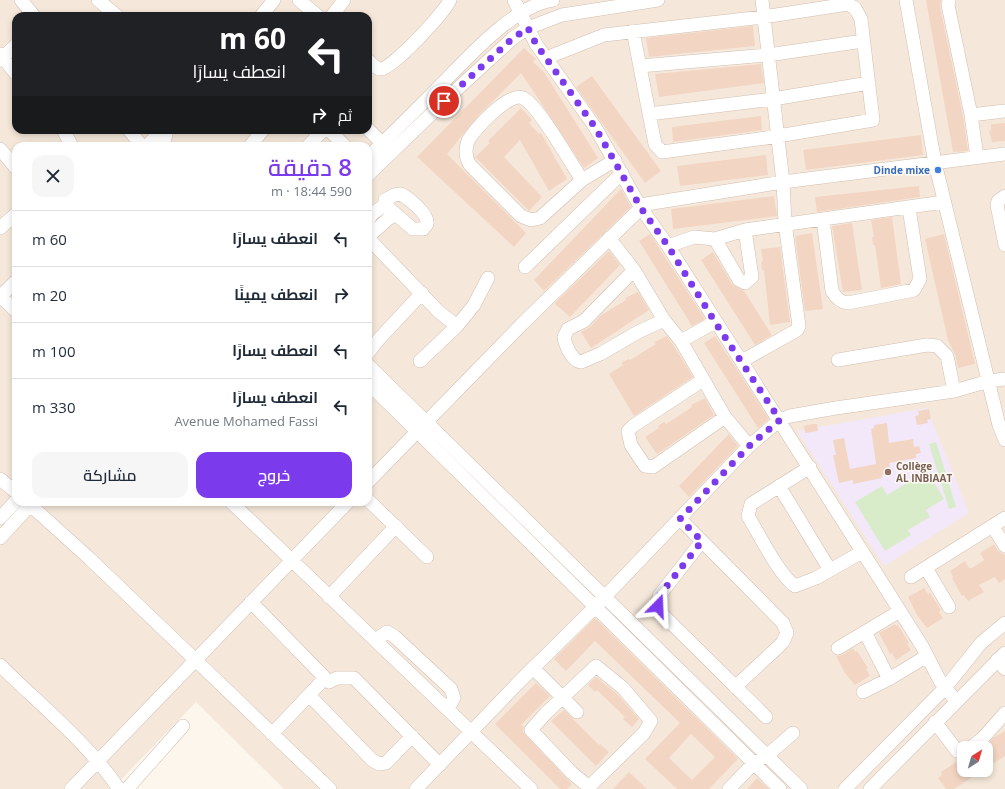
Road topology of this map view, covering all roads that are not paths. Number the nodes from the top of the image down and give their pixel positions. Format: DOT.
graph roads {
  1 [pos="21,0"];
  2 [pos="98,0"];
  3 [pos="274,0"];
  4 [pos="299,0"];
  5 [pos="344,0"];
  6 [pos="450,0"];
  7 [pos="514,0"];
  8 [pos="553,0"];
  9 [pos="658,0"];
  10 [pos="762,0"];
  11 [pos="906,0"];
  12 [pos="949,0"];
  13 [pos="31,12"];
  14 [pos="113,12"];
  15 [pos="264,12"];
  16 [pos="313,12"];
  17 [pos="335,12"];
  18 [pos="521,13"];
  19 [pos="763,17"];
  20 [pos="528,28"];
  21 [pos="633,32"];
  22 [pos="863,41"];
  23 [pos="12,48"];
  24 [pos="768,55"];
  25 [pos="1,57"];
  26 [pos="546,58"];
  27 [pos="372,64"];
  28 [pos="640,66"];
  29 [pos="12,69"];
  30 [pos="869,83"];
  31 [pos="772,99"];
  32 [pos="1005,111"];
  33 [pos="649,114"];
  34 [pos="971,115"];
  35 [pos="372,133"];
  36 [pos="132,134"];
  37 [pos="158,134"];
  38 [pos="260,134"];
  39 [pos="319,134"];
  40 [pos="333,134"];
  41 [pos="777,135"];
  42 [pos="139,142"];
  43 [pos="151,142"];
  44 [pos="253,142"];
  45 [pos="312,142"];
  46 [pos="342,142"];
  47 [pos="382,143"];
  48 [pos="0,148"];
  49 [pos="372,153"];
  50 [pos="1005,154"];
  51 [pos="977,157"];
  52 [pos="615,160"];
  53 [pos="12,163"];
  54 [pos="935,163"];
  55 [pos="372,171"];
  56 [pos="622,173"];
  57 [pos="582,180"];
  58 [pos="783,182"];
  59 [pos="1005,196"];
  60 [pos="944,202"];
  61 [pos="385,205"];
  62 [pos="641,207"];
  63 [pos="909,208"];
  64 [pos="372,214"];
  65 [pos="396,214"];
  66 [pos="12,218"];
  67 [pos="823,219"];
  68 [pos="785,223"];
  69 [pos="0,228"];
  70 [pos="745,230"];
  71 [pos="372,233"];
  72 [pos="610,238"];
  73 [pos="715,239"];
  74 [pos="372,241"];
  75 [pos="1005,245"];
  76 [pos="668,246"];
  77 [pos="525,267"];
  78 [pos="634,270"];
  79 [pos="488,278"];
  80 [pos="12,285"];
  81 [pos="422,293"];
  82 [pos="0,296"];
  83 [pos="12,306"];
  84 [pos="664,320"];
  85 [pos="715,322"];
  86 [pos="457,326"];
  87 [pos="374,342"];
  88 [pos="680,342"];
  89 [pos="838,360"];
  90 [pos="420,361"];
  91 [pos="742,361"];
  92 [pos="372,370"];
  93 [pos="1005,379"];
  94 [pos="703,380"];
  95 [pos="989,381"];
  96 [pos="372,386"];
  97 [pos="954,391"];
  98 [pos="725,417"];
  99 [pos="780,420"];
  100 [pos="422,428"];
  101 [pos="1005,440"];
  102 [pos="749,446"];
  103 [pos="810,467"];
  104 [pos="372,478"];
  105 [pos="0,479"];
  106 [pos="779,486"];
  107 [pos="12,489"];
  108 [pos="372,504"];
  109 [pos="12,505"];
  110 [pos="27,506"];
  111 [pos="33,506"];
  112 [pos="235,506"];
  113 [pos="344,506"];
  114 [pos="0,518"];
  115 [pos="1005,518"];
  116 [pos="680,519"];
  117 [pos="396,526"];
  118 [pos="994,527"];
  119 [pos="0,538"];
  120 [pos="702,541"];
  121 [pos="1005,546"];
  122 [pos="862,552"];
  123 [pos="427,556"];
  124 [pos="290,560"];
  125 [pos="926,568"];
  126 [pos="830,570"];
  127 [pos="911,577"];
  128 [pos="329,597"];
  129 [pos="604,597"];
  130 [pos="251,602"];
  131 [pos="595,607"];
  132 [pos="949,607"];
  133 [pos="900,611"];
  134 [pos="1005,623"];
  135 [pos="865,632"];
  136 [pos="838,648"];
  137 [pos="927,656"];
  138 [pos="195,660"];
  139 [pos="1002,660"];
  140 [pos="0,665"];
  141 [pos="533,668"];
  142 [pos="325,678"];
  143 [pos="889,679"];
  144 [pos="735,687"];
  145 [pos="945,688"];
  146 [pos="863,692"];
  147 [pos="309,696"];
  148 [pos="562,697"];
  149 [pos="956,701"];
  150 [pos="577,712"];
  151 [pos="1005,713"];
  152 [pos="766,717"];
  153 [pos="935,722"];
  154 [pos="183,726"];
  155 [pos="472,731"];
  156 [pos="793,733"];
  157 [pos="272,734"];
  158 [pos="412,736"];
  159 [pos="979,741"];
  160 [pos="957,751"];
  161 [pos="766,755"];
  162 [pos="98,762"];
  163 [pos="754,763"];
  164 [pos="440,765"];
  165 [pos="71,789"];
  166 [pos="119,789"];
  167 [pos="127,789"];
  168 [pos="330,789"];
  169 [pos="416,789"];
  170 [pos="531,789"];
  171 [pos="730,789"];
  172 [pos="780,789"];
  173 [pos="801,789"];
  174 [pos="845,789"];
  175 [pos="870,789"];
  1 -- 13 [label="street"];
  2 -- 14 [label="street"];
  3 -- 15 [label="street"];
  4 -- 16 [label="street"];
  5 -- 17 [label="street"];
  6 -- 27 [label="street"];
  7 -- 18 [label="street"];
  8 -- 18 [label="street"];
  9 -- 20 [label="street"];
  10 -- 19 [label="street"];
  11 -- 54 [label="street"];
  12 -- 34 [label="street"];
  18 -- 20 [label="street"];
  18 -- 47 [label="street"];
  19 -- 21 [label="street"];
  19 -- 22 [label="street"];
  19 -- 24 [label="street"];
  20 -- 26 [label="street"];
  20 -- 55 [label="street"];
  21 -- 26 [label="street"];
  21 -- 28 [label="street"];
  22 -- 24 [label="street"];
  22 -- 30 [label="street"];
  23 -- 25 [label="street"];
  24 -- 28 [label="street"];
  24 -- 31 [label="street"];
  25 -- 29 [label="street"];
  26 -- 52 [label="street"];
  28 -- 33 [label="street"];
  30 -- 31 [label="street"];
  30 -- 41 [label="street"];
  31 -- 33 [label="street"];
  31 -- 41 [label="street"];
  32 -- 34 [label="street"];
  33 -- 41 [label="street"];
  34 -- 51 [label="street"];
  35 -- 47 [label="street"];
  36 -- 42 [label="street"];
  37 -- 43 [label="street"];
  38 -- 44 [label="street"];
  39 -- 45 [label="street"];
  40 -- 46 [label="street"];
  41 -- 58 [label="street"];
  47 -- 49 [label="street"];
  48 -- 53 [label="street"];
  50 -- 51 [label="street"];
  51 -- 54 [label="street"];
  52 -- 56 [label="street"];
  52 -- 57 [label="street"];
  54 -- 58 [label="street"];
  54 -- 60 [label="street"];
  56 -- 62 [label="street"];
  56 -- 77 [label="street"];
  57 -- 57 [label="street"];
  58 -- 62 [label="street"];
  58 -- 68 [label="street"];
  59 -- 75 [label="street"];
  60 -- 63 [label="street"];
  60 -- 95 [label="street"];
  61 -- 64 [label="street"];
  61 -- 65 [label="street"];
  61 -- 65 [label="street"];
  62 -- 72 [label="street"];
  62 -- 76 [label="street"];
  63 -- 67 [label="street"];
  63 -- 67 [label="street"];
  65 -- 71 [label="street"];
  66 -- 69 [label="street"];
  67 -- 68 [label="street"];
  68 -- 70 [label="street"];
  68 -- 91 [label="street"];
  70 -- 73 [label="street"];
  70 -- 73 [label="street"];
  72 -- 78 [label="street"];
  72 -- 100 [label="street"];
  73 -- 76 [label="street"];
  74 -- 81 [label="street"];
  76 -- 85 [label="street"];
  78 -- 84 [label="street"];
  78 -- 84 [label="street"];
  79 -- 86 [label="street"];
  80 -- 82 [label="street"];
  81 -- 86 [label="street"];
  81 -- 87 [label="street"];
  82 -- 83 [label="street"];
  84 -- 88 [label="street"];
  85 -- 88 [label="street"];
  85 -- 91 [label="street"];
  86 -- 90 [label="street"];
  88 -- 94 [label="street"];
  89 -- 97 [label="street"];
  91 -- 99 [label="street"];
  92 -- 100 [label="street"];
  93 -- 95 [label="street"];
  94 -- 98 [label="street"];
  94 -- 98 [label="street"];
  95 -- 97 [label="street"];
  95 -- 101 [label="street"];
  96 -- 100 [label="street"];
  97 -- 99 [label="street"];
  98 -- 102 [label="street"];
  99 -- 102 [label="street"];
  99 -- 103 [label="street"];
  100 -- 104 [label="street"];
  100 -- 129 [label="street"];
  100 -- 131 [label="street"];
  102 -- 116 [label="street"];
  103 -- 106 [label="street"];
  103 -- 122 [label="street"];
  105 -- 107 [label="street"];
  106 -- 126 [label="street"];
  106 -- 126 [label="street"];
  108 -- 117 [label="street"];
  109 -- 114 [label="street"];
  110 -- 119 [label="street"];
  111 -- 138 [label="street"];
  112 -- 124 [label="street"];
  113 -- 124 [label="street"];
  115 -- 118 [label="street"];
  116 -- 120 [label="street"];
  116 -- 129 [label="street"];
  117 -- 123 [label="street"];
  117 -- 128 [label="street"];
  118 -- 121 [label="street"];
  118 -- 125 [label="street"];
  120 -- 144 [label="street"];
  120 -- 144 [label="street"];
  122 -- 126 [label="street"];
  122 -- 133 [label="street"];
  124 -- 128 [label="street"];
  124 -- 130 [label="street"];
  125 -- 127 [label="street"];
  125 -- 132 [label="street"];
  128 -- 155 [label="street"];
  129 -- 131 [label="street"];
  129 -- 161 [label="street"];
  130 -- 138 [label="street"];
  130 -- 142 [label="street"];
  131 -- 141 [label="street"];
  131 -- 163 [label="street"];
  133 -- 135 [label="street"];
  133 -- 137 [label="street"];
  134 -- 145 [label="street"];
  135 -- 136 [label="street"];
  135 -- 143 [label="street"];
  137 -- 143 [label="street"];
  137 -- 145 [label="street"];
  138 -- 157 [label="street"];
  138 -- 162 [label="street"];
  139 -- 149 [label="street"];
  140 -- 162 [label="street"];
  141 -- 148 [label="street"];
  141 -- 155 [label="street"];
  142 -- 147 [label="street"];
  142 -- 158 [label="street"];
  143 -- 146 [label="street"];
  144 -- 152 [label="street"];
  145 -- 149 [label="street"];
  145 -- 174 [label="street"];
  147 -- 157 [label="street"];
  147 -- 158 [label="street"];
  148 -- 148 [label="street"];
  148 -- 150 [label="street"];
  149 -- 153 [label="street"];
  151 -- 159 [label="street"];
  153 -- 160 [label="street"];
  153 -- 175 [label="street"];
  154 -- 167 [label="street"];
  155 -- 164 [label="street"];
  155 -- 170 [label="street"];
  156 -- 161 [label="street"];
  157 -- 168 [label="street"];
  158 -- 164 [label="street"];
  161 -- 163 [label="street"];
  161 -- 173 [label="street"];
  162 -- 165 [label="street"];
  162 -- 166 [label="street"];
  163 -- 171 [label="street"];
  163 -- 172 [label="street"];
  164 -- 169 [label="street"];
}
